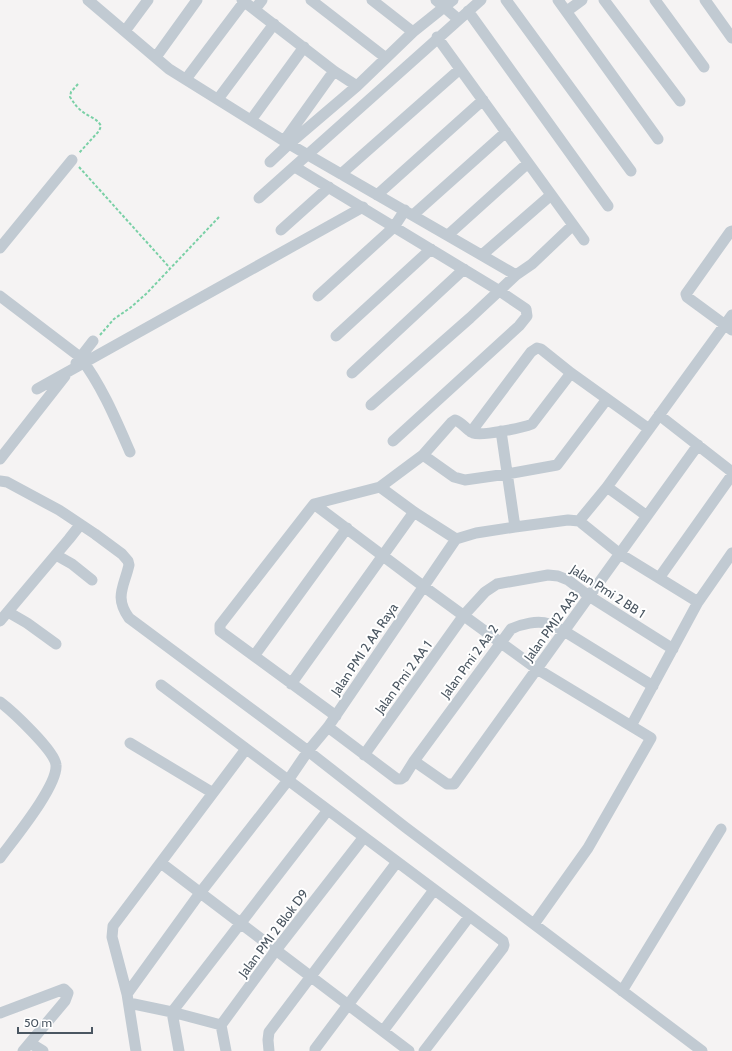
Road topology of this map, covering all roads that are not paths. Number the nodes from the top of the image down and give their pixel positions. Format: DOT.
graph roads {
  1 [pos="148,0"];
  2 [pos="197,0"];
  3 [pos="262,0"];
  4 [pos="311,0"];
  5 [pos="372,0"];
  6 [pos="481,0"];
  7 [pos="506,0"];
  8 [pos="558,0"];
  9 [pos="582,0"];
  10 [pos="604,0"];
  11 [pos="655,0"];
  12 [pos="705,0"];
  13 [pos="243,1"];
  14 [pos="95,2"];
  15 [pos="444,2"];
  16 [pos="255,9"];
  17 [pos="468,11"];
  18 [pos="567,11"];
  19 [pos="458,19"];
  20 [pos="274,24"];
  21 [pos="125,31"];
  22 [pos="413,32"];
  23 [pos="437,37"];
  24 [pos="732,38"];
  25 [pos="304,47"];
  26 [pos="156,57"];
  27 [pos="386,58"];
  28 [pos="704,67"];
  29 [pos="460,69"];
  30 [pos="334,71"];
  31 [pos="186,79"];
  32 [pos="357,86"];
  33 [pos="218,99"];
  34 [pos="483,100"];
  35 [pos="680,101"];
  36 [pos="250,120"];
  37 [pos="506,132"];
  38 [pos="658,139"];
  39 [pos="286,142"];
  40 [pos="308,155"];
  41 [pos="72,160"];
  42 [pos="270,162"];
  43 [pos="528,163"];
  44 [pos="295,167"];
  45 [pos="631,171"];
  46 [pos="341,174"];
  47 [pos="329,187"];
  48 [pos="377,195"];
  49 [pos="551,195"];
  50 [pos="258,198"];
  51 [pos="608,206"];
  52 [pos="363,208"];
  53 [pos="409,212"];
  54 [pos="573,225"];
  55 [pos="394,227"];
  56 [pos="281,230"];
  57 [pos="732,231"];
  58 [pos="448,235"];
  59 [pos="584,240"];
  60 [pos="0,248"];
  61 [pos="431,249"];
  62 [pos="482,254"];
  63 [pos="464,269"];
  64 [pos="516,275"];
  65 [pos="498,290"];
  66 [pos="0,296"];
  67 [pos="318,296"];
  68 [pos="732,315"];
  69 [pos="728,327"];
  70 [pos="336,336"];
  71 [pos="93,341"];
  72 [pos="80,357"];
  73 [pos="352,373"];
  74 [pos="571,373"];
  75 [pos="37,389"];
  76 [pos="607,399"];
  77 [pos="371,405"];
  78 [pos="659,415"];
  79 [pos="649,429"];
  80 [pos="501,431"];
  81 [pos="471,432"];
  82 [pos="393,441"];
  83 [pos="698,445"];
  84 [pos="130,452"];
  85 [pos="423,455"];
  86 [pos="0,459"];
  87 [pos="732,473"];
  88 [pos="507,474"];
  89 [pos="0,481"];
  90 [pos="380,487"];
  91 [pos="607,487"];
  92 [pos="314,504"];
  93 [pos="414,512"];
  94 [pos="647,516"];
  95 [pos="579,521"];
  96 [pos="80,525"];
  97 [pos="515,526"];
  98 [pos="347,528"];
  99 [pos="456,539"];
  100 [pos="732,553"];
  101 [pos="620,554"];
  102 [pos="56,555"];
  103 [pos="383,555"];
  104 [pos="659,578"];
  105 [pos="92,580"];
  106 [pos="423,586"];
  107 [pos="589,596"];
  108 [pos="698,602"];
  109 [pos="8,612"];
  110 [pos="464,615"];
  111 [pos="0,621"];
  112 [pos="564,631"];
  113 [pos="500,642"];
  114 [pos="56,644"];
  115 [pos="673,650"];
  116 [pos="254,656"];
  117 [pos="537,669"];
  118 [pos="291,684"];
  119 [pos="161,685"];
  120 [pos="653,686"];
  121 [pos="0,702"];
  122 [pos="336,716"];
  123 [pos="631,726"];
  124 [pos="328,727"];
  125 [pos="130,743"];
  126 [pos="246,749"];
  127 [pos="308,751"];
  128 [pos="364,755"];
  129 [pos="414,761"];
  130 [pos="288,779"];
  131 [pos="213,793"];
  132 [pos="328,810"];
  133 [pos="721,829"];
  134 [pos="364,837"];
  135 [pos="2,850"];
  136 [pos="397,862"];
  137 [pos="161,863"];
  138 [pos="434,890"];
  139 [pos="200,893"];
  140 [pos="469,916"];
  141 [pos="241,923"];
  142 [pos="534,924"];
  143 [pos="276,950"];
  144 [pos="311,977"];
  145 [pos="622,991"];
  146 [pos="128,998"];
  147 [pos="348,1005"];
  148 [pos="172,1012"];
  149 [pos="0,1013"];
  150 [pos="221,1025"];
  151 [pos="383,1031"];
  152 [pos="26,1047"];
  153 [pos="43,1051"];
  154 [pos="136,1051"];
  155 [pos="179,1051"];
  156 [pos="226,1051"];
  157 [pos="269,1051"];
  158 [pos="315,1051"];
  159 [pos="409,1051"];
  160 [pos="424,1051"];
  161 [pos="702,1051"];
  1 -- 21 [label="street"];
  2 -- 26 [label="street"];
  3 -- 16 [label="street"];
  4 -- 27 [label="street"];
  5 -- 22 [label="street"];
  6 -- 17 [label="street"];
  7 -- 45 [label="street"];
  8 -- 18 [label="street"];
  9 -- 18 [label="street"];
  10 -- 35 [label="street"];
  11 -- 28 [label="street"];
  12 -- 24 [label="street"];
  13 -- 16 [label="street"];
  13 -- 31 [label="street"];
  14 -- 21 [label="street"];
  15 -- 19 [label="street"];
  15 -- 22 [label="street"];
  16 -- 20 [label="street"];
  17 -- 19 [label="street"];
  17 -- 51 [label="street"];
  18 -- 38 [label="street"];
  19 -- 23 [label="street"];
  20 -- 25 [label="street"];
  20 -- 33 [label="street"];
  21 -- 26 [label="street"];
  22 -- 27 [label="street"];
  23 -- 29 [label="street"];
  23 -- 40 [label="street"];
  25 -- 30 [label="street"];
  25 -- 36 [label="street"];
  26 -- 31 [label="street"];
  27 -- 32 [label="street"];
  29 -- 34 [label="street"];
  29 -- 46 [label="street"];
  30 -- 32 [label="street"];
  30 -- 39 [label="street"];
  31 -- 33 [label="street"];
  32 -- 39 [label="street"];
  33 -- 36 [label="street"];
  34 -- 37 [label="street"];
  34 -- 48 [label="street"];
  36 -- 39 [label="street"];
  37 -- 43 [label="street"];
  37 -- 53 [label="street"];
  39 -- 40 [label="street"];
  39 -- 42 [label="street"];
  40 -- 44 [label="street"];
  40 -- 46 [label="street"];
  41 -- 60 [label="street"];
  43 -- 49 [label="street"];
  43 -- 58 [label="street"];
  44 -- 47 [label="street"];
  44 -- 50 [label="street"];
  46 -- 48 [label="street"];
  47 -- 52 [label="street"];
  47 -- 56 [label="street"];
  48 -- 53 [label="street"];
  49 -- 54 [label="street"];
  49 -- 62 [label="street"];
  52 -- 55 [label="street"];
  52 -- 75 [label="street"];
  53 -- 55 [label="street"];
  53 -- 58 [label="street"];
  54 -- 59 [label="street"];
  54 -- 64 [label="street"];
  55 -- 61 [label="street"];
  55 -- 67 [label="street"];
  57 -- 69 [label="street"];
  58 -- 62 [label="street"];
  61 -- 63 [label="street"];
  61 -- 70 [label="street"];
  62 -- 64 [label="street"];
  63 -- 65 [label="street"];
  63 -- 73 [label="street"];
  64 -- 65 [label="street"];
  65 -- 77 [label="street"];
  65 -- 82 [label="street"];
  66 -- 72 [label="street"];
  68 -- 69 [label="street"];
  69 -- 78 [label="street"];
  71 -- 72 [label="street"];
  72 -- 84 [label="street"];
  72 -- 86 [label="street"];
  74 -- 76 [label="street"];
  74 -- 80 [label="street"];
  74 -- 81 [label="street"];
  76 -- 79 [label="street"];
  76 -- 88 [label="street"];
  78 -- 79 [label="street"];
  78 -- 83 [label="street"];
  79 -- 91 [label="street"];
  80 -- 81 [label="street"];
  80 -- 88 [label="street"];
  81 -- 85 [label="street"];
  83 -- 87 [label="street"];
  83 -- 94 [label="street, Jalan PMI2 AA3"];
  85 -- 88 [label="street"];
  85 -- 90 [label="street"];
  87 -- 104 [label="street"];
  88 -- 97 [label="street"];
  89 -- 96 [label="street"];
  90 -- 92 [label="street"];
  90 -- 93 [label="street"];
  91 -- 94 [label="street"];
  91 -- 95 [label="street"];
  92 -- 98 [label="street"];
  92 -- 116 [label="street"];
  93 -- 99 [label="street"];
  93 -- 103 [label="street"];
  94 -- 101 [label="street, Jalan PMI2 AA3"];
  95 -- 97 [label="street"];
  95 -- 101 [label="street"];
  96 -- 102 [label="street"];
  96 -- 127 [label="street"];
  97 -- 99 [label="street"];
  98 -- 103 [label="street"];
  98 -- 116 [label="street"];
  99 -- 106 [label="street, Jalan PMI 2 AA Raya"];
  100 -- 108 [label="street"];
  101 -- 104 [label="street"];
  101 -- 107 [label="street, Jalan PMI2 AA3"];
  102 -- 105 [label="street"];
  102 -- 109 [label="street"];
  103 -- 106 [label="street"];
  103 -- 118 [label="street"];
  104 -- 108 [label="street"];
  106 -- 110 [label="street"];
  106 -- 122 [label="street, Jalan PMI 2 AA Raya"];
  107 -- 110 [label="street, Jalan Pmi 2 BB 1"];
  107 -- 112 [label="street, Jalan PMI2 AA3"];
  107 -- 115 [label="street, Jalan Pmi 2 BB 1"];
  108 -- 115 [label="street"];
  109 -- 111 [label="street"];
  109 -- 114 [label="street"];
  110 -- 113 [label="street"];
  110 -- 128 [label="street, Jalan Pmi 2 AA 1"];
  112 -- 113 [label="street, Jalan Pmi 2 Aa 2"];
  112 -- 117 [label="street, Jalan PMI2 AA3"];
  112 -- 120 [label="street, Jalan Pmi 2 Aa 2"];
  113 -- 117 [label="street"];
  113 -- 129 [label="street, Jalan Pmi 2 Aa 2"];
  115 -- 120 [label="street"];
  116 -- 118 [label="street"];
  117 -- 123 [label="street"];
  117 -- 129 [label="street, Jalan PMI2 AA3"];
  118 -- 122 [label="street"];
  119 -- 126 [label="street"];
  120 -- 123 [label="street"];
  121 -- 135 [label="street"];
  122 -- 124 [label="street, Jalan PMI 2 AA Raya"];
  123 -- 142 [label="street"];
  124 -- 127 [label="street, Jalan PMI 2 AA Raya"];
  124 -- 128 [label="street"];
  125 -- 131 [label="street"];
  126 -- 130 [label="street"];
  126 -- 131 [label="street"];
  127 -- 130 [label="street, Jalan PMI 2 AA Raya"];
  127 -- 142 [label="street"];
  128 -- 129 [label="street, Jalan Pmi 2 Aa 2"];
  130 -- 132 [label="street"];
  130 -- 139 [label="street, Jalan PMI 2 AA Raya"];
  131 -- 137 [label="street"];
  132 -- 134 [label="street"];
  132 -- 141 [label="street"];
  133 -- 145 [label="street"];
  134 -- 136 [label="street"];
  134 -- 143 [label="street, Jalan PMI 2 Blok D9"];
  136 -- 138 [label="street"];
  136 -- 144 [label="street"];
  137 -- 139 [label="street"];
  137 -- 146 [label="street"];
  138 -- 140 [label="street"];
  138 -- 147 [label="street"];
  139 -- 141 [label="street"];
  139 -- 146 [label="street, Jalan PMI 2 AA Raya"];
  140 -- 151 [label="street"];
  140 -- 160 [label="street"];
  141 -- 143 [label="street"];
  141 -- 148 [label="street"];
  142 -- 145 [label="street"];
  143 -- 144 [label="street"];
  143 -- 150 [label="street, Jalan PMI 2 Blok D9"];
  144 -- 147 [label="street"];
  144 -- 157 [label="street"];
  145 -- 161 [label="street"];
  146 -- 148 [label="street"];
  146 -- 154 [label="street"];
  147 -- 151 [label="street"];
  147 -- 158 [label="street"];
  148 -- 150 [label="street"];
  148 -- 155 [label="street"];
  149 -- 152 [label="street"];
  150 -- 156 [label="street"];
  151 -- 159 [label="street"];
  152 -- 153 [label="street"];
}
